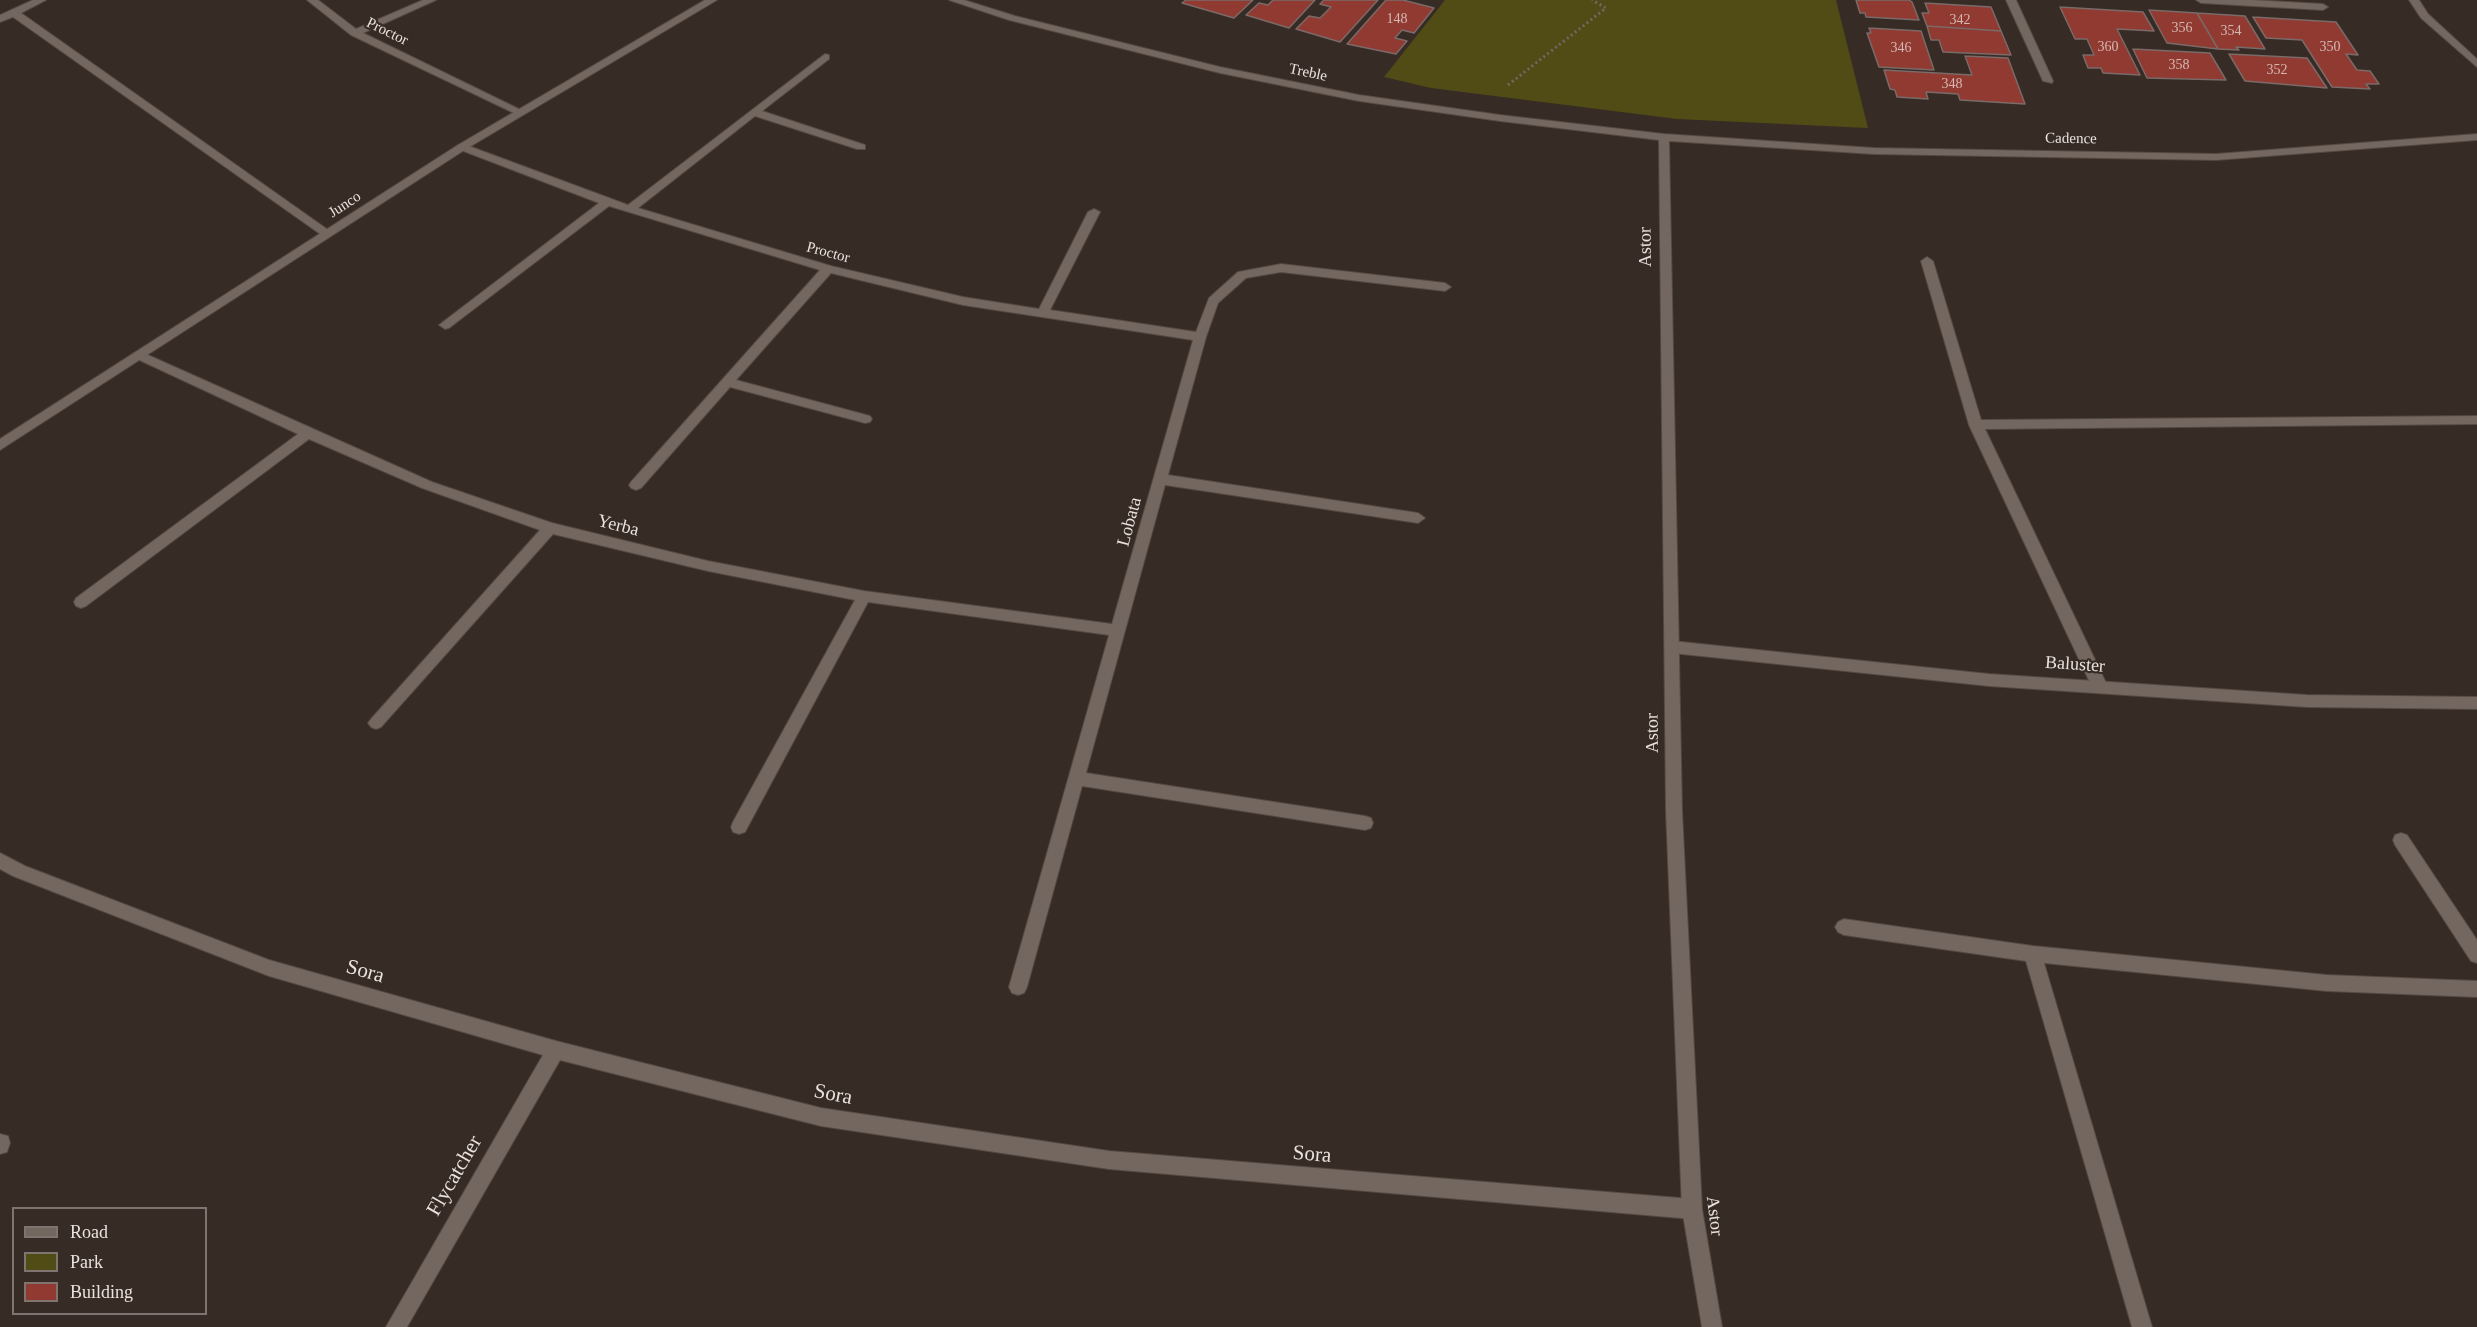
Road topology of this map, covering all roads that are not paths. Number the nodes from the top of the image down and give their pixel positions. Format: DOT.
graph roads {
  1 [pos="41,0"];
  2 [pos="312,0"];
  3 [pos="430,0"];
  4 [pos="712,0"];
  5 [pos="954,0"];
  6 [pos="2011,0"];
  7 [pos="2201,0"];
  8 [pos="2414,0"];
  9 [pos="2323,8"];
  10 [pos="14,13"];
  11 [pos="0,20"];
  12 [pos="355,33"];
  13 [pos="825,57"];
  14 [pos="2477,64"];
  15 [pos="2048,81"];
  16 [pos="520,112"];
  17 [pos="753,112"];
  18 [pos="1664,137"];
  19 [pos="2477,137"];
  20 [pos="462,147"];
  21 [pos="861,147"];
  22 [pos="607,202"];
  23 [pos="629,209"];
  24 [pos="1094,212"];
  25 [pos="327,234"];
  26 [pos="1928,261"];
  27 [pos="828,269"];
  28 [pos="1445,287"];
  29 [pos="1043,313"];
  30 [pos="445,325"];
  31 [pos="1200,338"];
  32 [pos="139,355"];
  33 [pos="727,382"];
  34 [pos="866,419"];
  35 [pos="2477,420"];
  36 [pos="1976,425"];
  37 [pos="308,433"];
  38 [pos="0,445"];
  39 [pos="1160,480"];
  40 [pos="636,485"];
  41 [pos="1418,518"];
  42 [pos="550,528"];
  43 [pos="864,596"];
  44 [pos="81,602"];
  45 [pos="1118,630"];
  46 [pos="1672,646"];
  47 [pos="2100,687"];
  48 [pos="2477,703"];
  49 [pos="375,723"];
  50 [pos="1077,778"];
  51 [pos="1365,823"];
  52 [pos="739,827"];
  53 [pos="2401,840"];
  54 [pos="0,860"];
  55 [pos="1845,927"];
  56 [pos="2033,954"];
  57 [pos="2477,955"];
  58 [pos="1018,987"];
  59 [pos="2477,988"];
  60 [pos="556,1050"];
  61 [pos="1692,1209"];
  62 [pos="396,1327"];
  63 [pos="1712,1327"];
  64 [pos="2142,1327"];
  1 -- 10 [label="street"];
  2 -- 12 [label="street, Proctor"];
  3 -- 12 [label="street"];
  4 -- 16 [label="street, Junco"];
  5 -- 18 [label="street, Treble"];
  6 -- 15 [label="street"];
  7 -- 9 [label="street"];
  8 -- 14 [label="street"];
  10 -- 11 [label="street"];
  10 -- 25 [label="street"];
  12 -- 16 [label="street, Proctor"];
  13 -- 17 [label="street"];
  16 -- 20 [label="street, Junco"];
  17 -- 21 [label="street"];
  17 -- 23 [label="street"];
  18 -- 19 [label="street, Cadence"];
  18 -- 46 [label="street, Astor"];
  20 -- 22 [label="street, Proctor"];
  20 -- 25 [label="street, Junco"];
  22 -- 23 [label="street, Proctor"];
  22 -- 30 [label="street"];
  23 -- 27 [label="street, Proctor"];
  24 -- 29 [label="street"];
  25 -- 32 [label="street, Junco"];
  26 -- 36 [label="street"];
  27 -- 29 [label="street, Proctor"];
  27 -- 33 [label="street"];
  28 -- 31 [label="street, Lobata"];
  29 -- 31 [label="street, Proctor"];
  31 -- 39 [label="street, Lobata"];
  32 -- 37 [label="street, Yerba"];
  32 -- 38 [label="street, Junco"];
  33 -- 34 [label="street"];
  33 -- 40 [label="street"];
  35 -- 36 [label="street"];
  36 -- 47 [label="street"];
  37 -- 42 [label="street, Yerba"];
  37 -- 44 [label="street"];
  39 -- 41 [label="street"];
  39 -- 45 [label="street, Lobata"];
  42 -- 43 [label="street, Yerba"];
  42 -- 49 [label="street"];
  43 -- 45 [label="street, Yerba"];
  43 -- 52 [label="street"];
  45 -- 50 [label="street, Lobata"];
  46 -- 47 [label="street, Baluster"];
  46 -- 61 [label="street, Astor"];
  47 -- 48 [label="street, Baluster"];
  50 -- 51 [label="street"];
  50 -- 58 [label="street, Lobata"];
  53 -- 57 [label="street"];
  54 -- 60 [label="street, Sora"];
  55 -- 56 [label="street"];
  56 -- 59 [label="street"];
  56 -- 64 [label="street"];
  60 -- 61 [label="street, Sora"];
  60 -- 62 [label="street, Flycatcher"];
  61 -- 63 [label="street, Astor"];
}
